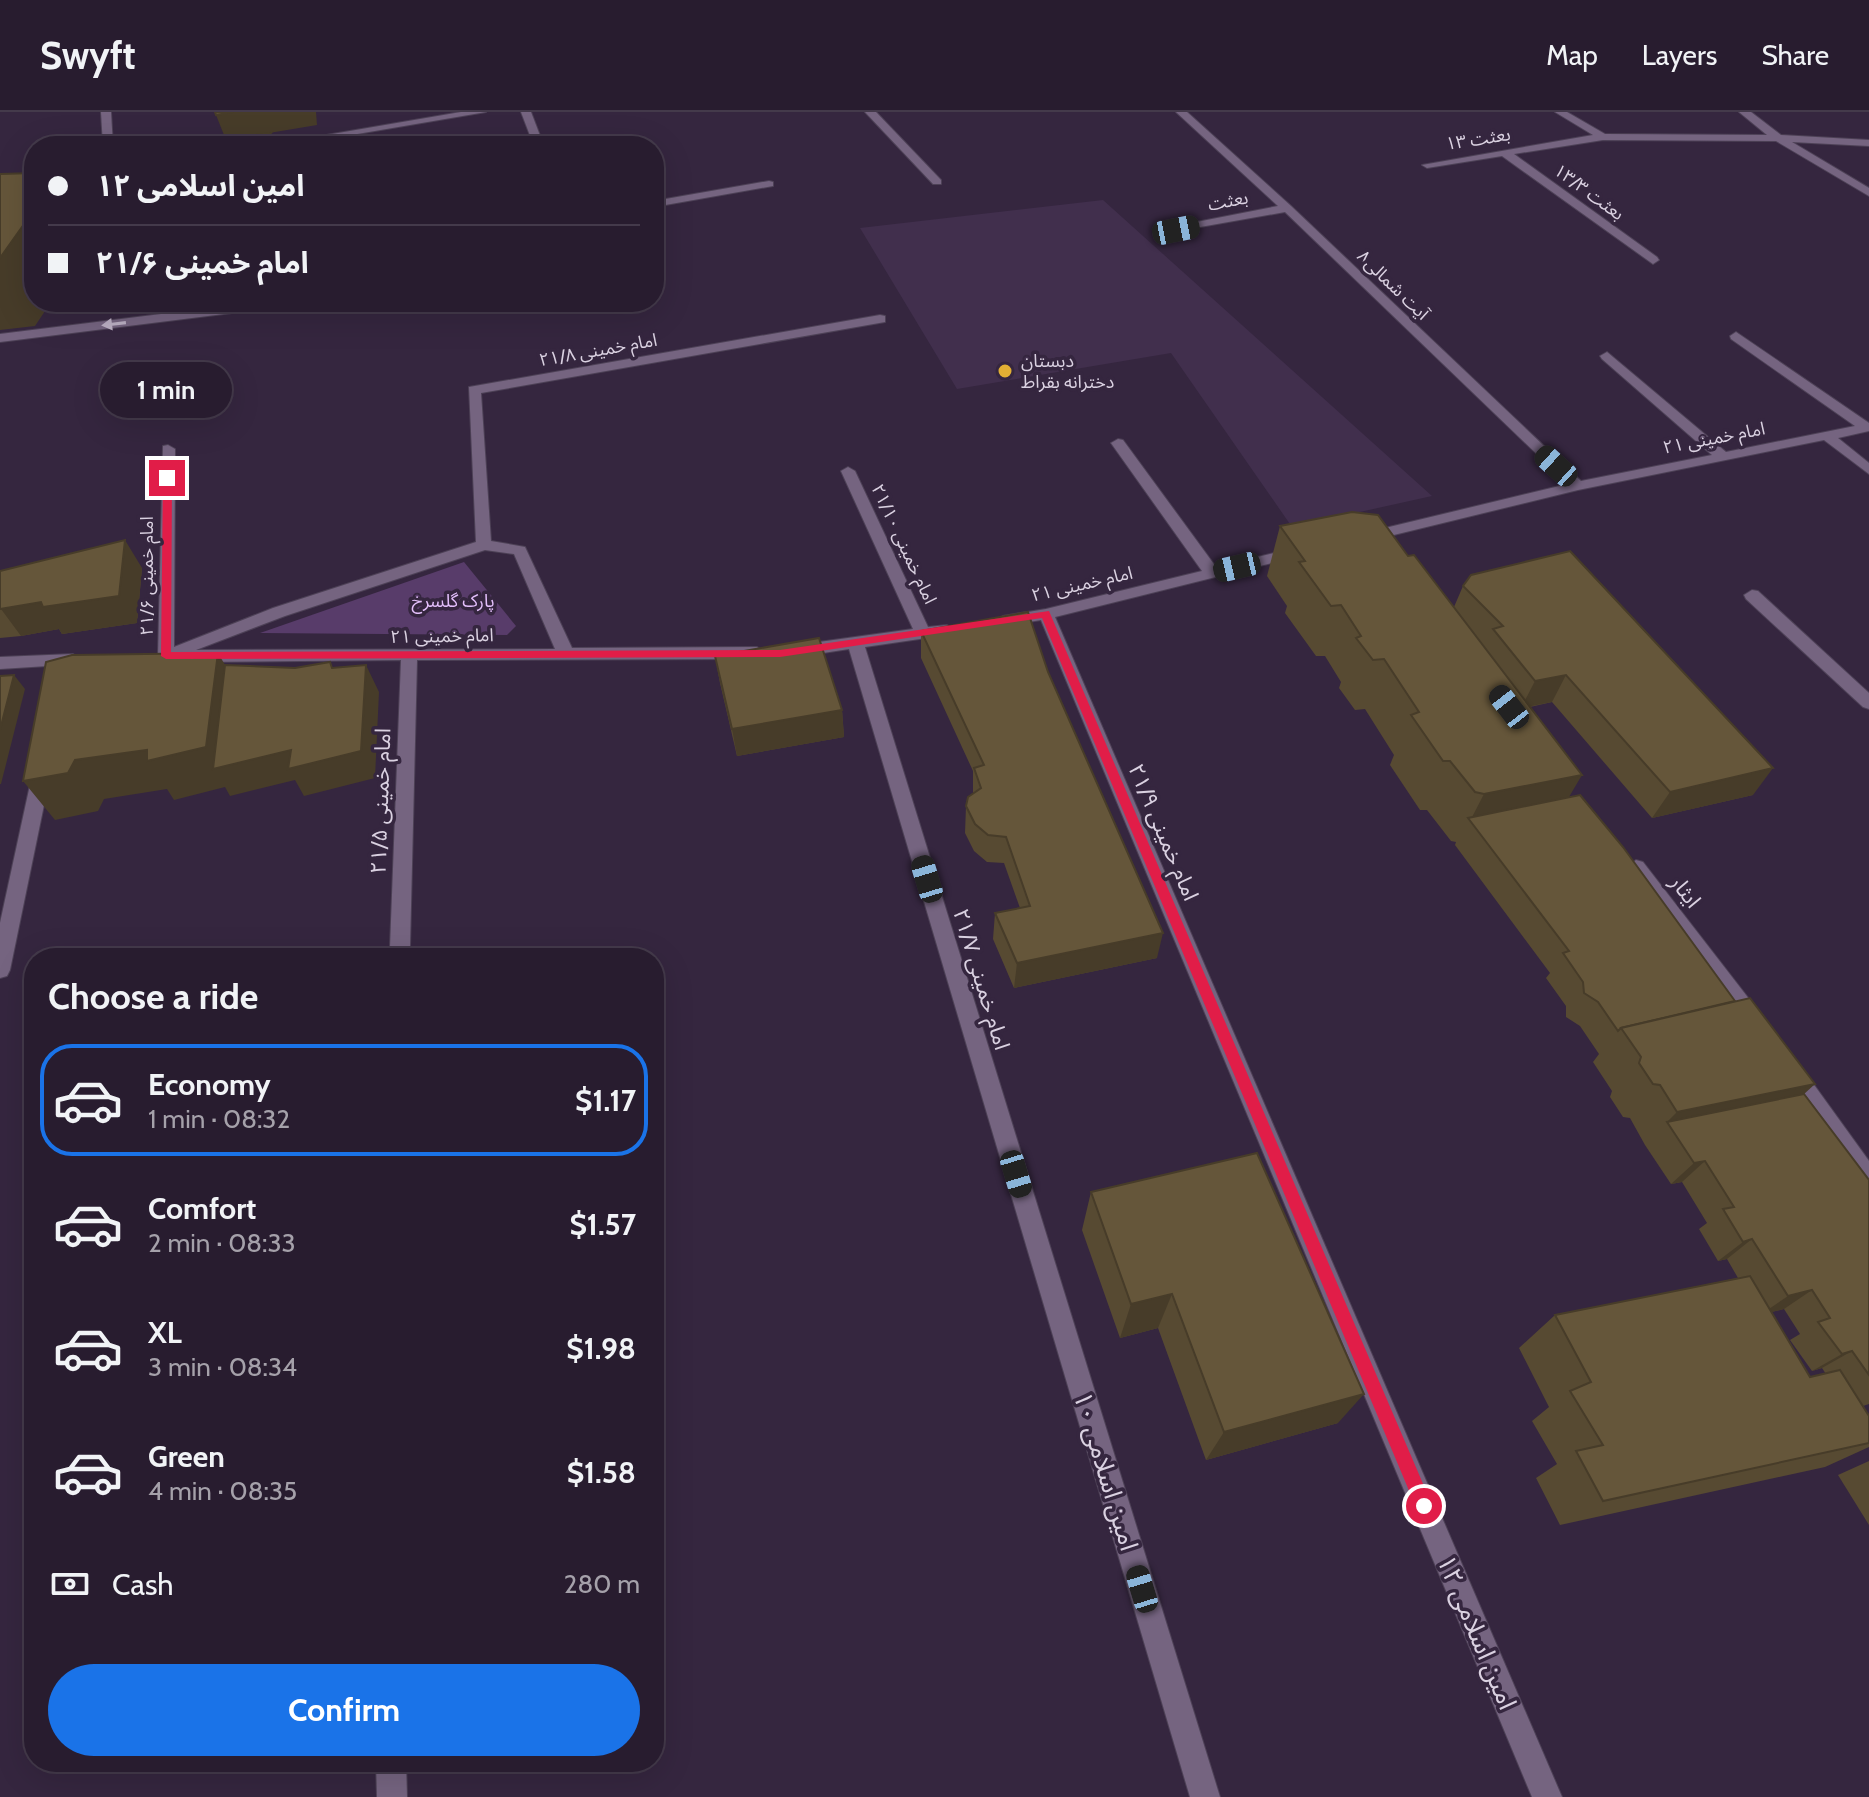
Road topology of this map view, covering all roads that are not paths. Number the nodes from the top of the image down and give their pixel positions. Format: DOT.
graph roads {
  1 [pos="106,112"];
  2 [pos="481,112"];
  3 [pos="526,112"];
  4 [pos="870,112"];
  5 [pos="1181,112"];
  6 [pos="1560,112"];
  7 [pos="1744,112"];
  8 [pos="107,136"];
  9 [pos="344,136"];
  10 [pos="535,136"];
  11 [pos="1603,137"];
  12 [pos="1778,138"];
  13 [pos="1869,143"];
  14 [pos="1505,153"];
  15 [pos="1427,165"];
  16 [pos="937,182"];
  17 [pos="769,184"];
  18 [pos="1869,193"];
  19 [pos="664,202"];
  20 [pos="1287,208"];
  21 [pos="1176,230"];
  22 [pos="1653,260"];
  23 [pos="169,312"];
  24 [pos="880,319"];
  25 [pos="1736,336"];
  26 [pos="0,338"];
  27 [pos="1607,356"];
  28 [pos="1868,427"];
  29 [pos="1827,436"];
  30 [pos="1118,443"];
  31 [pos="168,449"];
  32 [pos="1723,457"];
  33 [pos="1869,470"];
  34 [pos="848,471"];
  35 [pos="1578,486"];
  36 [pos="1343,542"];
  37 [pos="484,545"];
  38 [pos="1312,549"];
  39 [pos="1212,573"];
  40 [pos="1752,595"];
  41 [pos="1046,614"];
  42 [pos="923,634"];
  43 [pos="856,644"];
  44 [pos="566,654"];
  45 [pos="159,656"];
  46 [pos="409,657"];
  47 [pos="94,659"];
  48 [pos="0,663"];
  49 [pos="1869,703"];
  50 [pos="46,753"];
  51 [pos="1626,854"];
  52 [pos="400,947"];
  53 [pos="0,970"];
  54 [pos="1239,1070"];
  55 [pos="1007,1144"];
  56 [pos="1869,1179"];
  57 [pos="391,1772"];
  58 [pos="392,1797"];
  59 [pos="1205,1797"];
  60 [pos="1547,1797"];
  1 -- 8 [label="street"];
  2 -- 9 [label="street"];
  3 -- 10 [label="street"];
  4 -- 16 [label="street"];
  5 -- 20 [label="street, آیت شمالی۸"];
  6 -- 11 [label="street"];
  7 -- 12 [label="street"];
  11 -- 12 [label="street, بعثت ۱۳"];
  11 -- 14 [label="street, بعثت ۱۳"];
  12 -- 13 [label="street, بعثت ۱۳"];
  12 -- 18 [label="street"];
  14 -- 15 [label="street, بعثت ۱۳"];
  14 -- 22 [label="street, بعثت ۱۳/۳"];
  17 -- 19 [label="street"];
  20 -- 21 [label="street, بعثت"];
  20 -- 35 [label="street, آیت شمالی۸"];
  23 -- 26 [label="street, one-way"];
  24 -- 37 [label="street, امام خمینی ۲۱/۸"];
  25 -- 28 [label="street"];
  27 -- 32 [label="street"];
  28 -- 29 [label="street, امام خمینی ۲۱"];
  29 -- 32 [label="street, امام خمینی ۲۱"];
  29 -- 33 [label="street"];
  30 -- 39 [label="street"];
  31 -- 45 [label="street, امام خمینی ۲۱/۶"];
  32 -- 35 [label="street, امام خمینی ۲۱"];
  34 -- 42 [label="street, امام خمینی ۲۱/۱۰"];
  35 -- 36 [label="street, امام خمینی ۲۱"];
  37 -- 44 [label="street"];
  37 -- 45 [label="street"];
  38 -- 39 [label="street, امام خمینی ۲۱"];
  39 -- 41 [label="street, امام خمینی ۲۱"];
  40 -- 49 [label="street"];
  41 -- 42 [label="street, امام خمینی ۲۱"];
  41 -- 54 [label="street, امام خمینی ۲۱/۹"];
  42 -- 43 [label="street, امام خمینی ۲۱"];
  43 -- 44 [label="street, امام خمینی ۲۱"];
  43 -- 55 [label="street, امام خمینی ۲۱/۷"];
  44 -- 46 [label="street, امام خمینی ۲۱"];
  45 -- 46 [label="street, امام خمینی ۲۱"];
  46 -- 52 [label="street, امام خمینی ۲۱/۵"];
  47 -- 48 [label="street"];
  50 -- 53 [label="street"];
  51 -- 56 [label="street, ایثار"];
  54 -- 60 [label="street, امین اسلامی ۱۲"];
  55 -- 59 [label="street, امین اسلامی ۱۰"];
  57 -- 58 [label="street"];
}
